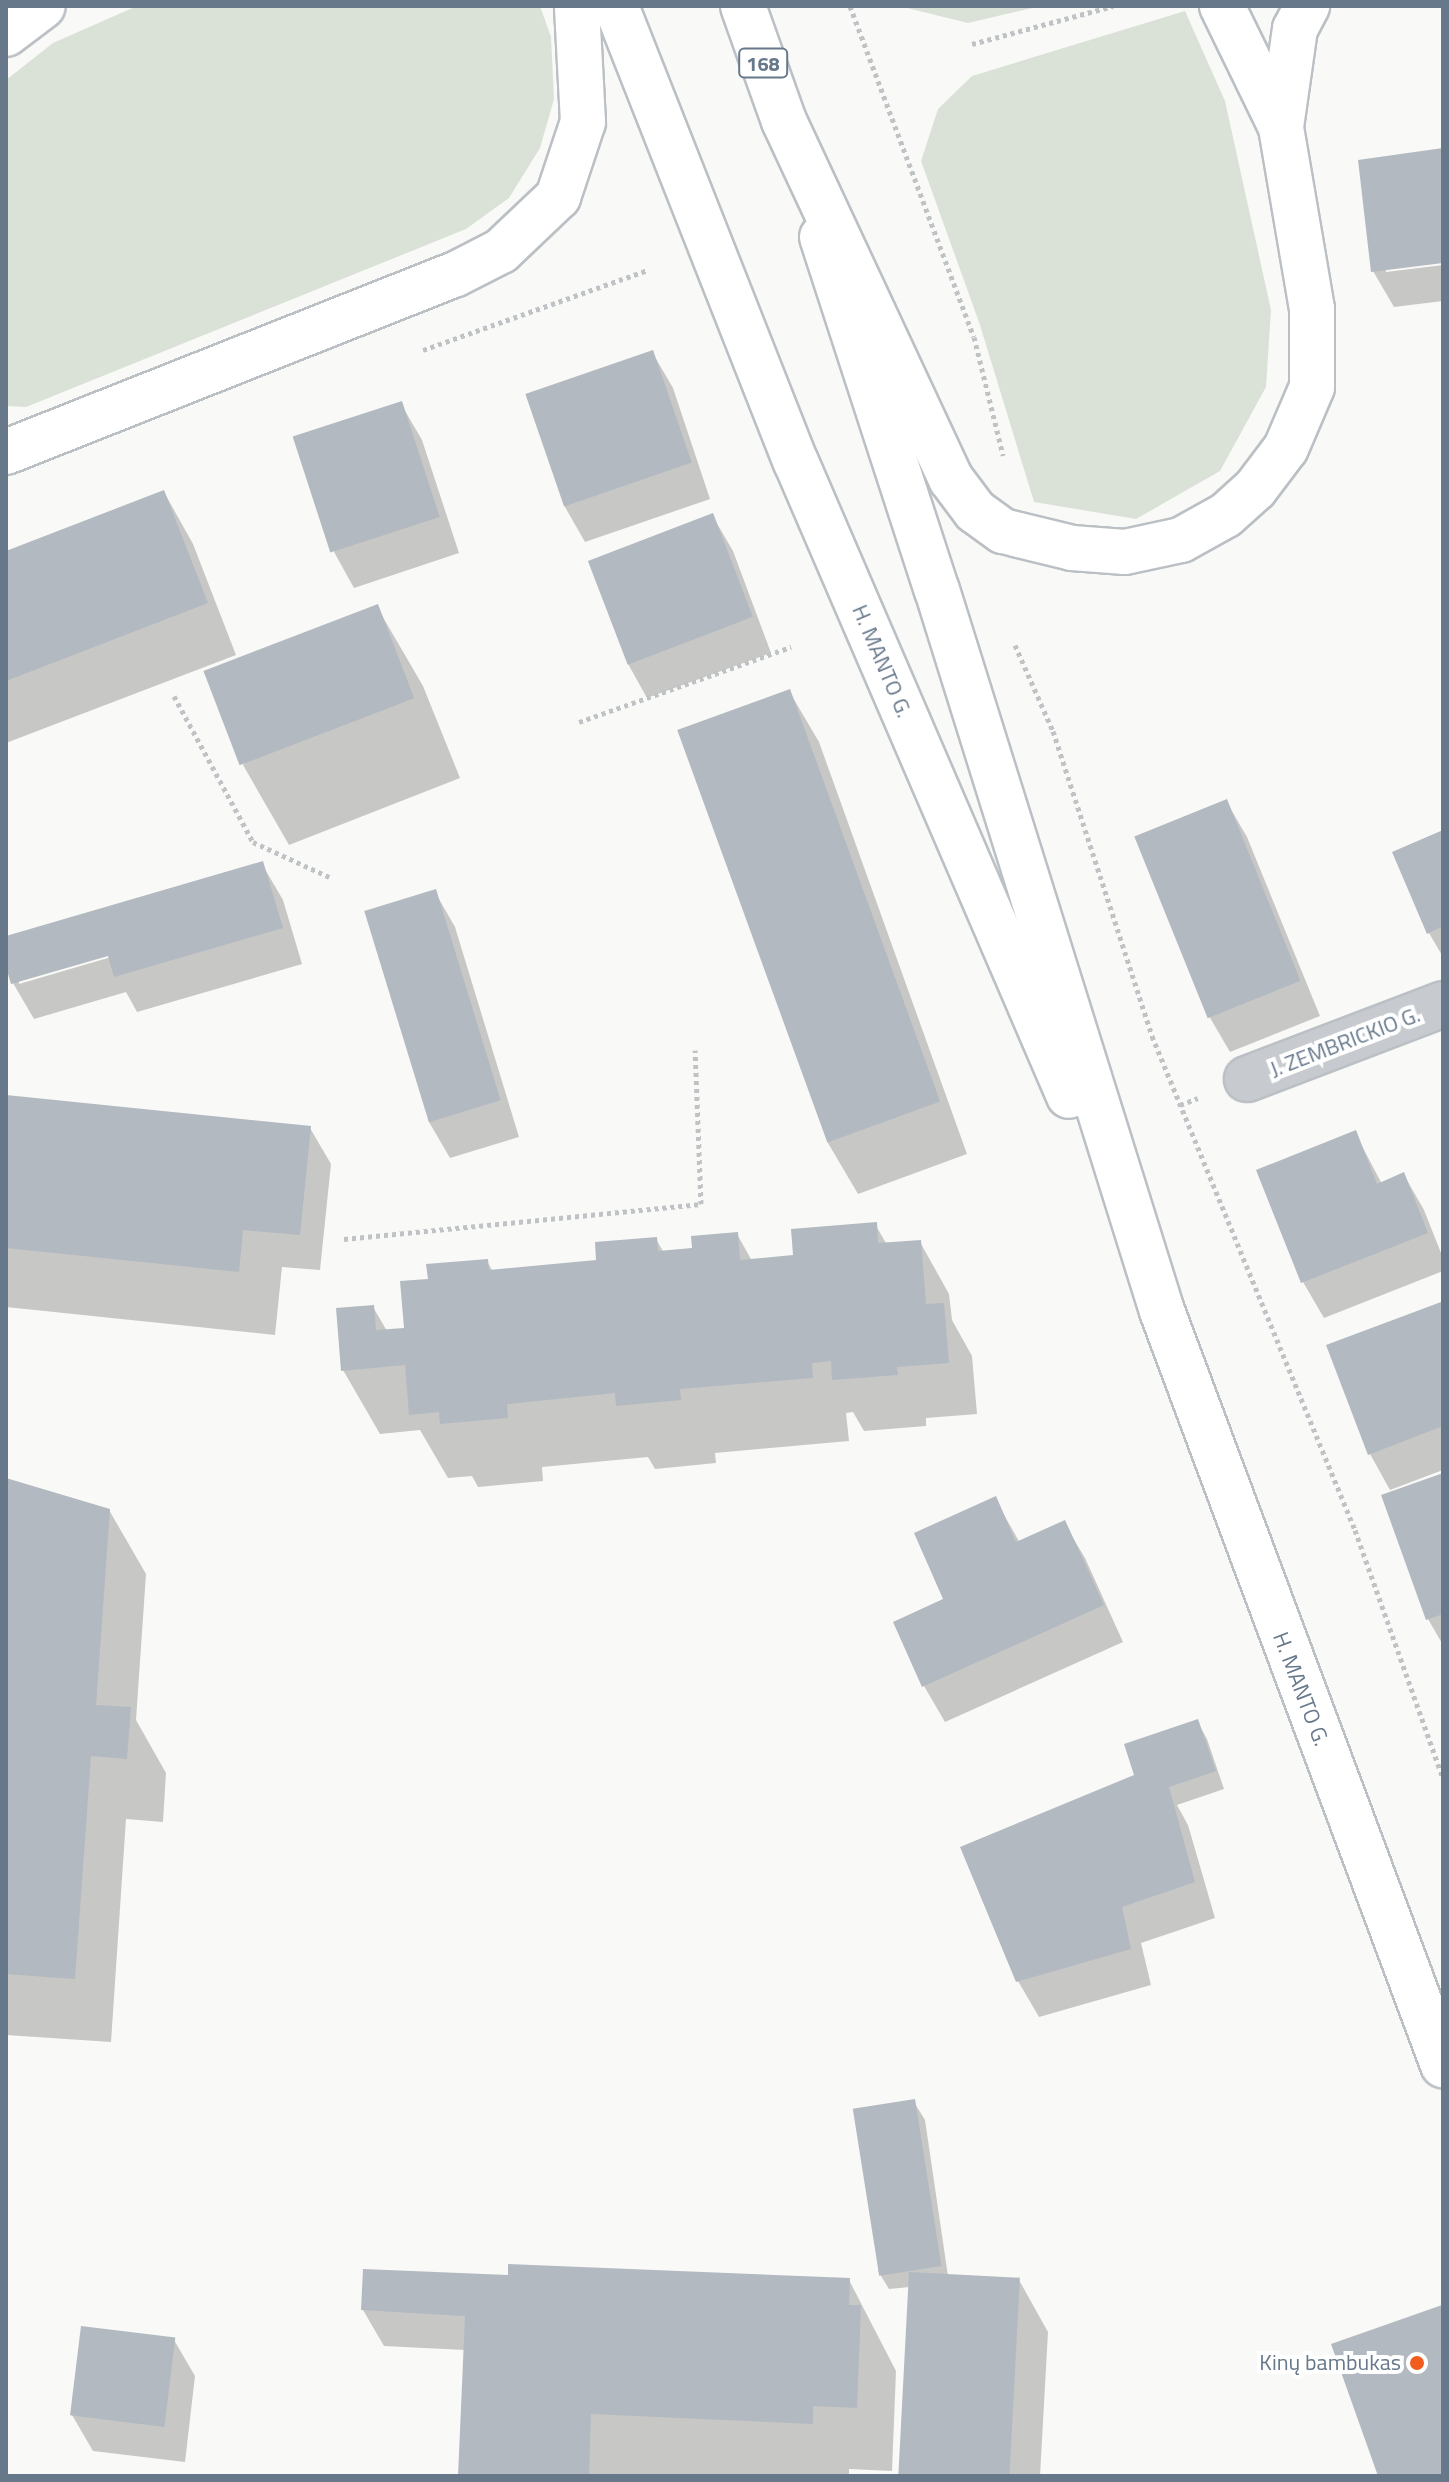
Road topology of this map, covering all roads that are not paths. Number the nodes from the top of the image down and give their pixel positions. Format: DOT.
graph roads {
  1 [pos="43,6"];
  2 [pos="577,6"];
  3 [pos="616,6"];
  4 [pos="743,6"];
  5 [pos="1222,6"];
  6 [pos="1307,6"];
  7 [pos="6,34"];
  8 [pos="784,121"];
  9 [pos="1281,127"];
  10 [pos="6,452"];
  11 [pos="1443,1004"];
  12 [pos="1247,1079"];
  13 [pos="1162,1311"];
  14 [pos="1443,2065"];
  1 -- 7 [label="main road"];
  2 -- 10 [label="main road"];
  3 -- 13 [label="main road, H. MANTO G. / 168"];
  4 -- 8 [label="main road, H. MANTO G. / 168"];
  5 -- 9 [label="main road"];
  6 -- 9 [label="main road"];
  8 -- 9 [label="main road"];
  8 -- 13 [label="main road, H. MANTO G. / 168"];
  11 -- 12 [label="street, J. ZEMBRICKIO G."];
  13 -- 14 [label="main road, H. MANTO G. / 168"];
}
